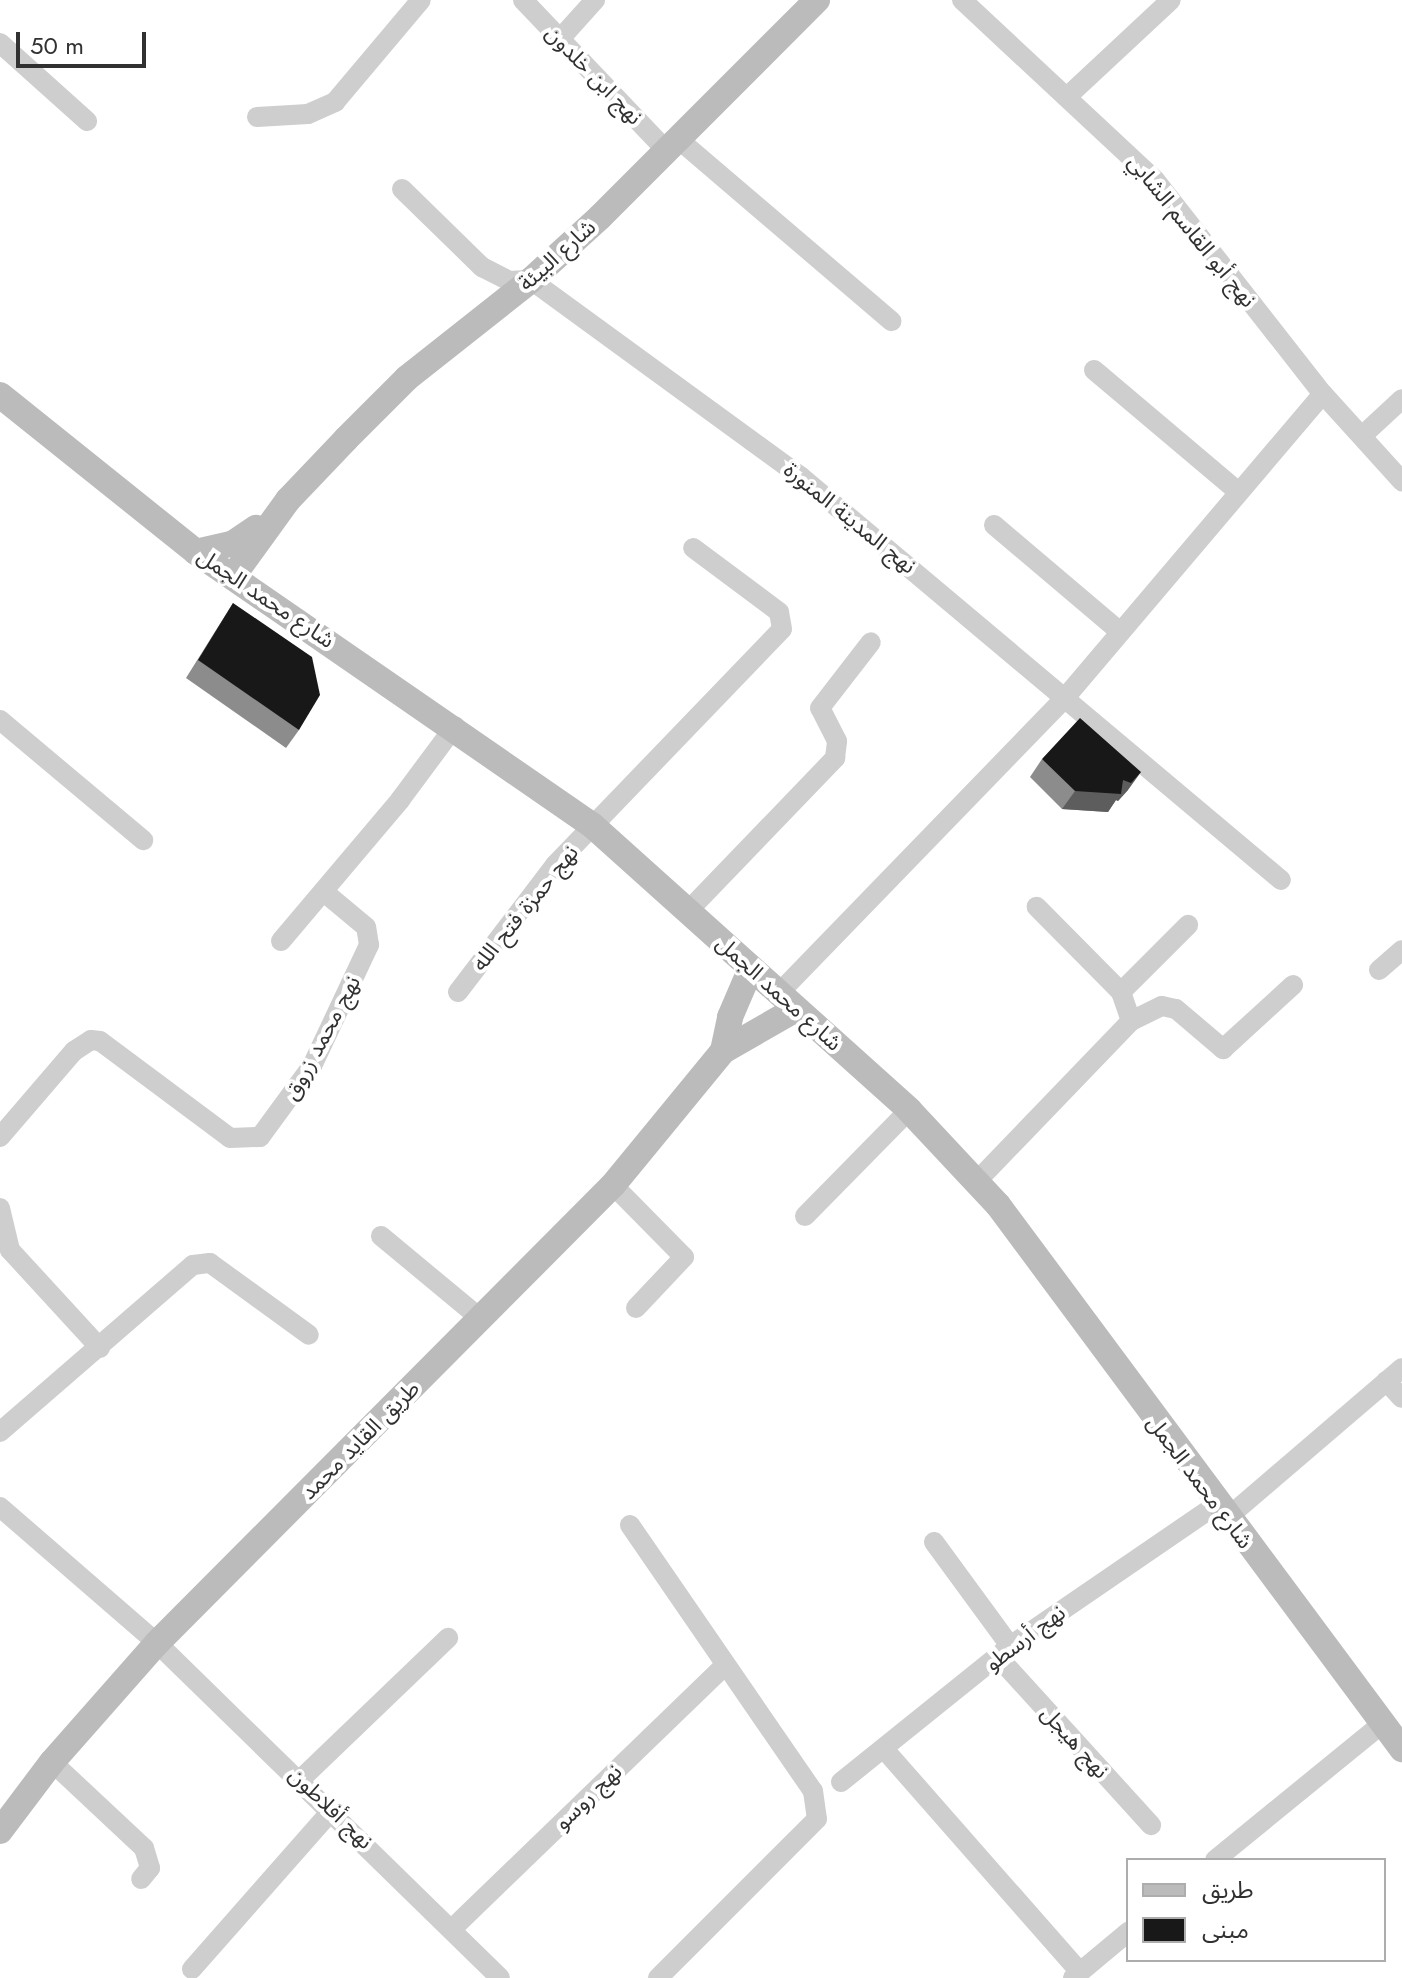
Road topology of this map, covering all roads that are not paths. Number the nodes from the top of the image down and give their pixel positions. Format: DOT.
graph roads {
  1 [pos="421,0"];
  2 [pos="523,0"];
  3 [pos="595,0"];
  4 [pos="817,0"];
  5 [pos="962,0"];
  6 [pos="1171,0"];
  7 [pos="559,40"];
  8 [pos="0,43"];
  9 [pos="1069,95"];
  10 [pos="257,117"];
  11 [pos="87,121"];
  12 [pos="671,144"];
  13 [pos="402,189"];
  14 [pos="531,280"];
  15 [pos="891,321"];
  16 [pos="1094,370"];
  17 [pos="1323,394"];
  18 [pos="0,395"];
  19 [pos="1402,399"];
  20 [pos="1362,436"];
  21 [pos="1402,481"];
  22 [pos="1237,491"];
  23 [pos="994,525"];
  24 [pos="261,529"];
  25 [pos="693,548"];
  26 [pos="196,552"];
  27 [pos="227,572"];
  28 [pos="266,598"];
  29 [pos="1120,632"];
  30 [pos="871,642"];
  31 [pos="1064,699"];
  32 [pos="455,726"];
  33 [pos="3,728"];
  34 [pos="593,826"];
  35 [pos="143,840"];
  36 [pos="1281,880"];
  37 [pos="324,892"];
  38 [pos="1037,907"];
  39 [pos="687,912"];
  40 [pos="1188,925"];
  41 [pos="281,941"];
  42 [pos="1402,950"];
  43 [pos="751,968"];
  44 [pos="1379,970"];
  45 [pos="1293,985"];
  46 [pos="458,992"];
  47 [pos="1121,992"];
  48 [pos="787,1001"];
  49 [pos="1131,1021"];
  50 [pos="723,1051"];
  51 [pos="909,1110"];
  52 [pos="0,1137"];
  53 [pos="978,1180"];
  54 [pos="613,1185"];
  55 [pos="0,1208"];
  56 [pos="805,1216"];
  57 [pos="381,1236"];
  58 [pos="636,1308"];
  59 [pos="481,1319"];
  60 [pos="309,1335"];
  61 [pos="100,1348"];
  62 [pos="1394,1374"];
  63 [pos="1402,1398"];
  64 [pos="0,1432"];
  65 [pos="0,1507"];
  66 [pos="1222,1511"];
  67 [pos="630,1525"];
  68 [pos="934,1542"];
  69 [pos="448,1638"];
  70 [pos="157,1643"];
  71 [pos="1004,1652"];
  72 [pos="723,1667"];
  73 [pos="1384,1722"];
  74 [pos="884,1749"];
  75 [pos="1402,1749"];
  76 [pos="52,1762"];
  77 [pos="301,1779"];
  78 [pos="841,1782"];
  79 [pos="333,1809"];
  80 [pos="1151,1825"];
  81 [pos="0,1831"];
  82 [pos="1217,1858"];
  83 [pos="141,1879"];
  84 [pos="453,1928"];
  85 [pos="1126,1934"];
  86 [pos="192,1969"];
  87 [pos="1077,1975"];
  88 [pos="500,1978"];
  89 [pos="658,1978"];
  1 -- 10 [label="street"];
  2 -- 7 [label="street, نهج ابن خلدون"];
  3 -- 7 [label="street"];
  4 -- 12 [label="street, شارع البيئة"];
  5 -- 9 [label="street, نهج أبو القاسم الشابي"];
  6 -- 9 [label="street"];
  7 -- 12 [label="street, نهج ابن خلدون"];
  8 -- 11 [label="street"];
  9 -- 17 [label="street, نهج أبو القاسم الشابي"];
  12 -- 14 [label="street, شارع البيئة"];
  12 -- 15 [label="street, نهج ابن خلدون"];
  13 -- 14 [label="street, نهج المدينة المنورة"];
  14 -- 24 [label="street, شارع البيئة"];
  14 -- 31 [label="street, نهج المدينة المنورة"];
  16 -- 22 [label="street"];
  17 -- 20 [label="street, نهج أبو القاسم الشابي"];
  17 -- 22 [label="street"];
  18 -- 26 [label="street, شارع محمد الجمل"];
  19 -- 20 [label="street"];
  20 -- 21 [label="street, نهج أبو القاسم الشابي"];
  22 -- 29 [label="street"];
  23 -- 29 [label="street"];
  24 -- 26 [label="street"];
  24 -- 27 [label="street, شارع البيئة"];
  24 -- 28 [label="street"];
  25 -- 34 [label="street, نهج حمزة فتح الله"];
  26 -- 27 [label="street, شارع محمد الجمل"];
  27 -- 28 [label="street, شارع محمد الجمل"];
  28 -- 32 [label="street, شارع محمد الجمل"];
  29 -- 31 [label="street"];
  30 -- 39 [label="street"];
  31 -- 36 [label="street, نهج المدينة المنورة"];
  31 -- 48 [label="street"];
  32 -- 34 [label="street, شارع محمد الجمل"];
  32 -- 37 [label="street"];
  33 -- 35 [label="street"];
  34 -- 39 [label="street, شارع محمد الجمل"];
  34 -- 46 [label="street, نهج حمزة فتح الله"];
  37 -- 41 [label="street"];
  37 -- 52 [label="street, نهج محمد زروق"];
  38 -- 47 [label="street"];
  39 -- 43 [label="street, شارع محمد الجمل"];
  40 -- 47 [label="street"];
  42 -- 44 [label="street"];
  43 -- 48 [label="street, شارع محمد الجمل"];
  43 -- 50 [label="street, طريق القايد محمد"];
  45 -- 49 [label="street"];
  47 -- 49 [label="street"];
  48 -- 50 [label="street, طريق القايد محمد"];
  48 -- 51 [label="street, شارع محمد الجمل"];
  49 -- 53 [label="street"];
  50 -- 54 [label="street, طريق القايد محمد"];
  51 -- 53 [label="street, شارع محمد الجمل"];
  51 -- 56 [label="street"];
  53 -- 66 [label="street, شارع محمد الجمل"];
  54 -- 58 [label="street"];
  54 -- 59 [label="street, طريق القايد محمد"];
  55 -- 61 [label="street"];
  57 -- 59 [label="street"];
  59 -- 70 [label="street, طريق القايد محمد"];
  60 -- 61 [label="street"];
  61 -- 64 [label="street"];
  62 -- 63 [label="street"];
  62 -- 66 [label="street, نهج أرسطو"];
  65 -- 70 [label="street, نهج أفلاطون"];
  66 -- 71 [label="street, نهج أرسطو"];
  66 -- 73 [label="street, شارع محمد الجمل"];
  67 -- 72 [label="street"];
  68 -- 71 [label="street, نهج هيجل"];
  69 -- 77 [label="street"];
  70 -- 76 [label="street, طريق القايد محمد"];
  70 -- 77 [label="street, نهج أفلاطون"];
  71 -- 74 [label="street, نهج أرسطو"];
  71 -- 80 [label="street, نهج هيجل"];
  72 -- 84 [label="street, نهج روسو"];
  72 -- 89 [label="street"];
  73 -- 75 [label="street, شارع محمد الجمل"];
  73 -- 82 [label="street"];
  74 -- 78 [label="street, نهج أرسطو"];
  74 -- 87 [label="street"];
  76 -- 81 [label="street, طريق القايد محمد"];
  76 -- 83 [label="street"];
  77 -- 79 [label="street, نهج أفلاطون"];
  79 -- 84 [label="street, نهج أفلاطون"];
  79 -- 86 [label="street"];
  84 -- 88 [label="street, نهج أفلاطون"];
  85 -- 87 [label="street"];
}
